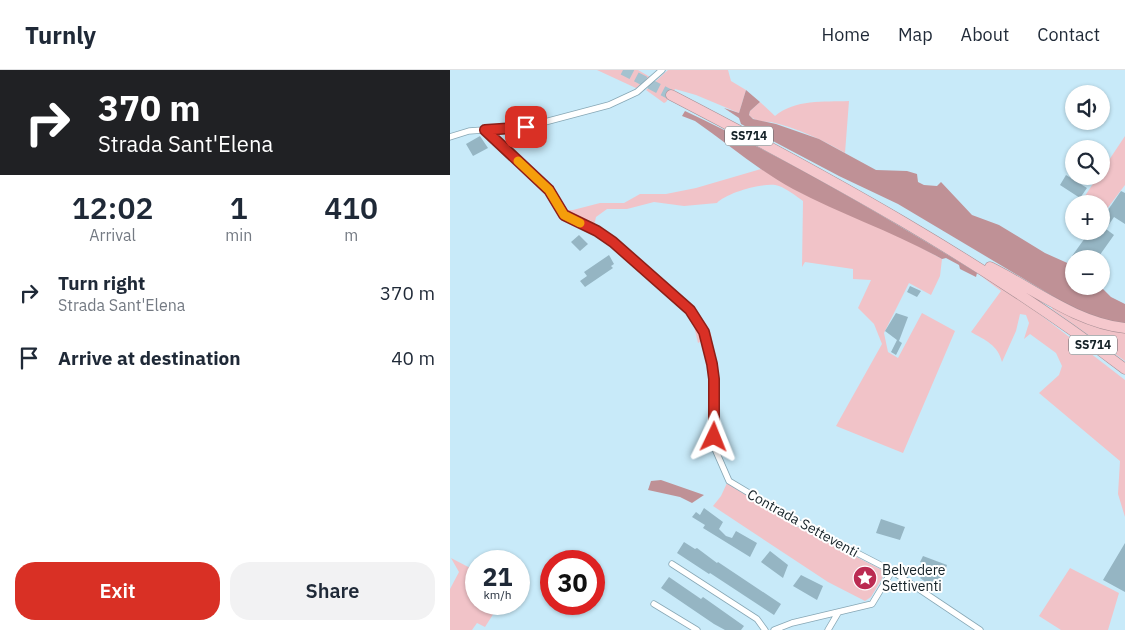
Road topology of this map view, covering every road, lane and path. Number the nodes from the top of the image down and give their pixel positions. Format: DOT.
graph roads {
  1 [pos="662,70"];
  2 [pos="671,95"];
  3 [pos="485,130"];
  4 [pos="450,137"];
  5 [pos="950,248"];
  6 [pos="1125,328"];
  7 [pos="1125,369"];
  8 [pos="672,564"];
  9 [pos="892,571"];
  10 [pos="654,604"];
  11 [pos="838,613"];
  12 [pos="697,630"];
  13 [pos="765,630"];
  14 [pos="774,630"];
  15 [pos="828,630"];
  16 [pos="980,630"];
  1 -- 3 [label="street"];
  2 -- 5 [label="highway, SS714"];
  3 -- 4 [label="street"];
  3 -- 9 [label="street, Contrada Setteventi"];
  5 -- 6 [label="highway"];
  5 -- 7 [label="highway, SS714"];
  8 -- 13 [label="street"];
  9 -- 11 [label="street"];
  9 -- 16 [label="street, Contrada Setteventi"];
  10 -- 12 [label="street"];
  11 -- 14 [label="street"];
  11 -- 15 [label="street"];
}
